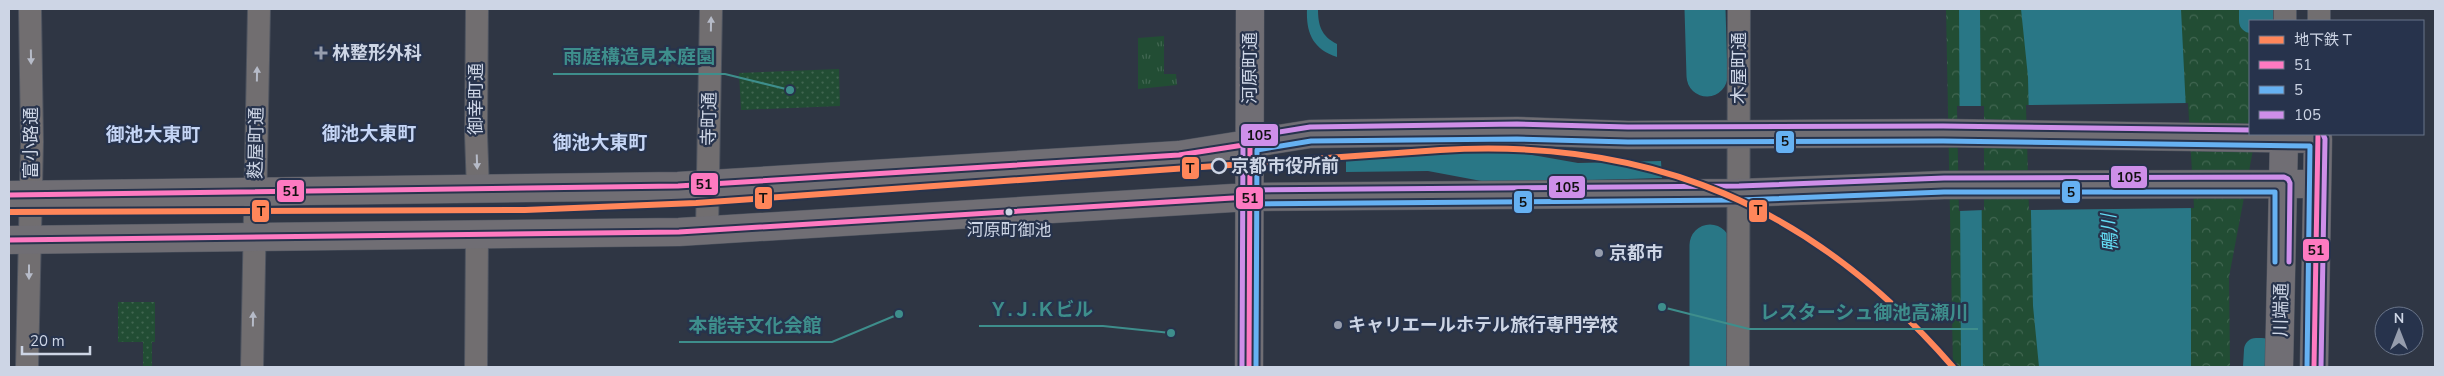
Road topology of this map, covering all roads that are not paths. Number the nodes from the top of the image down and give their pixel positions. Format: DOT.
graph roads {
  1 [pos="30,9"];
  2 [pos="259,9"];
  3 [pos="477,9"];
  4 [pos="711,9"];
  5 [pos="1250,9"];
  6 [pos="1739,9"];
  7 [pos="1739,134"];
  8 [pos="2284,136"];
  9 [pos="2318,136"];
  10 [pos="1250,144"];
  11 [pos="708,184"];
  12 [pos="2283,184"];
  13 [pos="2317,184"];
  14 [pos="478,190"];
  15 [pos="256,193"];
  16 [pos="1739,193"];
  17 [pos="20,195"];
  18 [pos="1249,197"];
  19 [pos="707,230"];
  20 [pos="477,235"];
  21 [pos="255,239"];
  22 [pos="19,240"];
  23 [pos="27,367"];
  24 [pos="252,367"];
  25 [pos="476,367"];
  26 [pos="1249,367"];
  27 [pos="1738,367"];
  28 [pos="2280,367"];
  29 [pos="2314,367"];
  1 -- 17 [label="street, 富小路通, one-way"];
  15 -- 2 [label="street, 麩屋町通, one-way"];
  3 -- 14 [label="street, 御幸町通, one-way"];
  11 -- 4 [label="street, 寺町通, one-way"];
  5 -- 10 [label="main road, 河原町通"];
  6 -- 7 [label="street, 木屋町通"];
  7 -- 8 [label="main road"];
  7 -- 10 [label="main road"];
  7 -- 16 [label="street, 木屋町通"];
  8 -- 9 [label="main road"];
  8 -- 12 [label="main road, 川端通"];
  9 -- 13 [label="main road, 川端通"];
  10 -- 11 [label="main road"];
  10 -- 18 [label="main road, 河原町通"];
  11 -- 14 [label="main road"];
  11 -- 19 [label="street, 寺町通"];
  12 -- 13 [label="main road"];
  12 -- 16 [label="main road"];
  12 -- 28 [label="main road, 川端通"];
  13 -- 29 [label="main road, 川端通"];
  14 -- 15 [label="main road"];
  15 -- 17 [label="main road"];
  15 -- 21 [label="street, 麩屋町通"];
  16 -- 18 [label="main road"];
  16 -- 27 [label="street, 木屋町通"];
  17 -- 22 [label="street, 富小路通"];
  18 -- 19 [label="main road"];
  18 -- 26 [label="main road, 河原町通"];
  19 -- 20 [label="main road"];
  20 -- 21 [label="main road"];
  20 -- 25 [label="street"];
  21 -- 22 [label="main road"];
  24 -- 21 [label="street, 麩屋町通, one-way"];
  22 -- 23 [label="street, 富小路通, one-way"];
}
